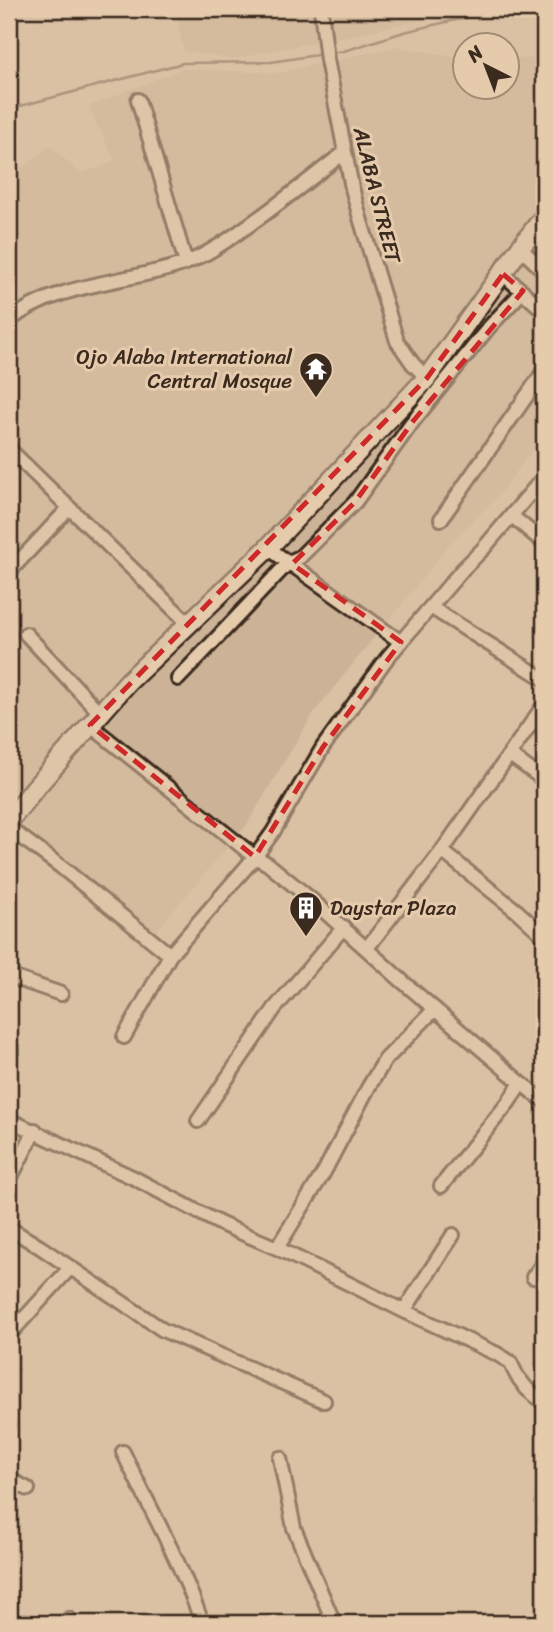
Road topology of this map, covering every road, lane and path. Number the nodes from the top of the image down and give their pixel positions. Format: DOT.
graph roads {
  1 [pos="321,9"];
  2 [pos="138,100"];
  3 [pos="345,152"];
  4 [pos="544,217"];
  5 [pos="520,248"];
  6 [pos="186,263"];
  7 [pos="544,271"];
  8 [pos="503,274"];
  9 [pos="523,291"];
  10 [pos="544,311"];
  11 [pos="9,321"];
  12 [pos="544,371"];
  13 [pos="427,378"];
  14 [pos="9,449"];
  15 [pos="544,477"];
  16 [pos="69,508"];
  17 [pos="512,516"];
  18 [pos="442,519"];
  19 [pos="544,543"];
  20 [pos="268,548"];
  21 [pos="289,562"];
  22 [pos="9,572"];
  23 [pos="432,607"];
  24 [pos="189,624"];
  25 [pos="26,634"];
  26 [pos="401,642"];
  27 [pos="178,679"];
  28 [pos="544,679"];
  29 [pos="544,705"];
  30 [pos="95,720"];
  31 [pos="510,755"];
  32 [pos="544,780"];
  33 [pos="9,821"];
  34 [pos="9,828"];
  35 [pos="442,851"];
  36 [pos="255,857"];
  37 [pos="344,927"];
  38 [pos="544,936"];
  39 [pos="367,948"];
  40 [pos="170,955"];
  41 [pos="9,976"];
  42 [pos="61,994"];
  43 [pos="435,1009"];
  44 [pos="124,1037"];
  45 [pos="520,1083"];
  46 [pos="544,1101"];
  47 [pos="9,1120"];
  48 [pos="198,1121"];
  49 [pos="34,1130"];
  50 [pos="9,1181"];
  51 [pos="441,1186"];
  52 [pos="9,1228"];
  53 [pos="453,1235"];
  54 [pos="277,1248"];
  55 [pos="544,1262"];
  56 [pos="70,1268"];
  57 [pos="533,1277"];
  58 [pos="404,1311"];
  59 [pos="9,1335"];
  60 [pos="324,1401"];
  61 [pos="544,1403"];
  62 [pos="123,1452"];
  63 [pos="280,1458"];
  64 [pos="9,1479"];
  65 [pos="28,1489"];
  66 [pos="202,1623"];
  67 [pos="334,1623"];
  1 -- 3 [label="street, ALABA STREET"];
  2 -- 6 [label="street"];
  3 -- 6 [label="street"];
  3 -- 13 [label="street, ALABA STREET"];
  4 -- 5 [label="main road"];
  5 -- 7 [label="street"];
  5 -- 8 [label="main road"];
  6 -- 11 [label="street"];
  8 -- 9 [label="street"];
  8 -- 13 [label="main road"];
  9 -- 10 [label="street"];
  9 -- 21 [label="street"];
  12 -- 18 [label="street"];
  13 -- 20 [label="main road"];
  14 -- 16 [label="street"];
  15 -- 17 [label="street"];
  16 -- 22 [label="street"];
  16 -- 24 [label="street"];
  17 -- 19 [label="street"];
  17 -- 23 [label="street"];
  20 -- 21 [label="street"];
  20 -- 24 [label="main road"];
  21 -- 26 [label="street"];
  21 -- 27 [label="street"];
  23 -- 26 [label="street"];
  23 -- 28 [label="street"];
  24 -- 30 [label="main road"];
  25 -- 30 [label="street"];
  26 -- 36 [label="street"];
  29 -- 31 [label="street"];
  30 -- 33 [label="main road"];
  30 -- 36 [label="street"];
  31 -- 32 [label="street"];
  31 -- 35 [label="street"];
  34 -- 40 [label="street"];
  35 -- 38 [label="street"];
  35 -- 39 [label="street"];
  36 -- 37 [label="street"];
  36 -- 40 [label="street"];
  37 -- 39 [label="street"];
  37 -- 48 [label="street"];
  39 -- 43 [label="street"];
  40 -- 44 [label="street"];
  41 -- 42 [label="street"];
  43 -- 45 [label="street"];
  43 -- 54 [label="street"];
  45 -- 46 [label="street"];
  45 -- 51 [label="street"];
  47 -- 49 [label="street"];
  49 -- 50 [label="street"];
  49 -- 54 [label="street"];
  52 -- 56 [label="street"];
  53 -- 58 [label="street"];
  54 -- 58 [label="street"];
  55 -- 57 [label="street"];
  56 -- 59 [label="street"];
  56 -- 60 [label="street"];
  58 -- 61 [label="street"];
  62 -- 66 [label="street"];
  63 -- 67 [label="street"];
  64 -- 65 [label="street"];
}
